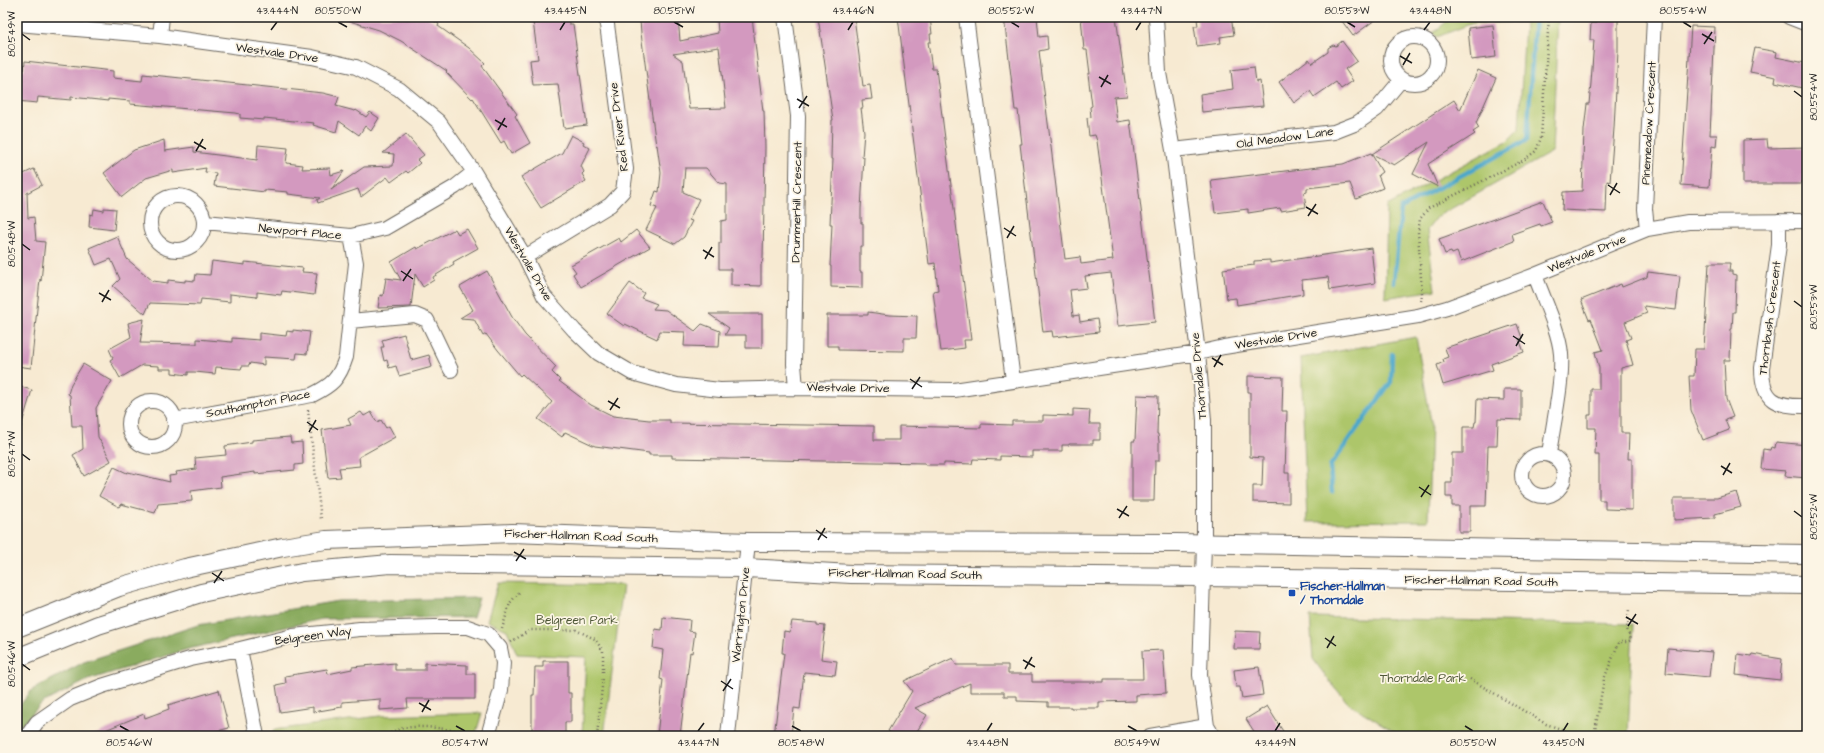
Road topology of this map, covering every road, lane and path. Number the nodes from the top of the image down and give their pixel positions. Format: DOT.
graph roads {
  1 [pos="162,17"];
  2 [pos="606,17"];
  3 [pos="785,17"];
  4 [pos="966,17"];
  5 [pos="1156,17"];
  6 [pos="1548,17"];
  7 [pos="1654,17"];
  8 [pos="1789,17"];
  9 [pos="17,24"];
  10 [pos="1807,24"];
  11 [pos="160,36"];
  12 [pos="1401,80"];
  13 [pos="1173,150"];
  14 [pos="474,172"];
  15 [pos="1779,221"];
  16 [pos="1807,221"];
  17 [pos="205,222"];
  18 [pos="1647,229"];
  19 [pos="351,236"];
  20 [pos="525,257"];
  21 [pos="1536,275"];
  22 [pos="1418,316"];
  23 [pos="350,321"];
  24 [pos="1198,353"];
  25 [pos="450,370"];
  26 [pos="1013,380"];
  27 [pos="796,388"];
  28 [pos="306,396"];
  29 [pos="1807,406"];
  30 [pos="174,420"];
  31 [pos="1549,454"];
  32 [pos="321,519"];
  33 [pos="748,542"];
  34 [pos="1204,544"];
  35 [pos="1807,554"];
  36 [pos="746,568"];
  37 [pos="1202,577"];
  38 [pos="1807,585"];
  39 [pos="520,591"];
  40 [pos="1629,609"];
  41 [pos="17,628"];
  42 [pos="502,630"];
  43 [pos="500,648"];
  44 [pos="240,649"];
  45 [pos="17,658"];
  46 [pos="1470,679"];
  47 [pos="1210,731"];
  48 [pos="27,736"];
  49 [pos="257,736"];
  50 [pos="388,736"];
  51 [pos="479,736"];
  52 [pos="488,736"];
  53 [pos="597,736"];
  54 [pos="728,736"];
  55 [pos="1150,736"];
  56 [pos="1575,736"];
  57 [pos="1594,736"];
  1 -- 11 [label="street"];
  2 -- 20 [label="street, Red River Drive"];
  3 -- 27 [label="street, Drummerhill Crescent"];
  4 -- 26 [label="street"];
  5 -- 13 [label="street, Thorndale Drive"];
  6 -- 22 [label="path"];
  7 -- 18 [label="street, Pinemeadow Crescent"];
  8 -- 10 [label="street"];
  9 -- 11 [label="street, Westvale Drive"];
  11 -- 14 [label="street, Westvale Drive"];
  12 -- 13 [label="street, Old Meadow Lane"];
  13 -- 24 [label="street, Thorndale Drive"];
  14 -- 19 [label="street, Newport Place"];
  14 -- 20 [label="street, Westvale Drive"];
  15 -- 16 [label="street, Westvale Drive"];
  15 -- 18 [label="street, Westvale Drive"];
  15 -- 29 [label="street, Thornbush Crescent"];
  17 -- 19 [label="street, Newport Place"];
  18 -- 21 [label="street, Westvale Drive"];
  19 -- 23 [label="street, Southampton Place"];
  20 -- 27 [label="street, Westvale Drive"];
  21 -- 22 [label="street, Westvale Drive"];
  21 -- 31 [label="street"];
  22 -- 24 [label="street, Westvale Drive"];
  23 -- 25 [label="street"];
  23 -- 28 [label="street, Southampton Place"];
  24 -- 26 [label="street, Westvale Drive"];
  24 -- 34 [label="street, Thorndale Drive"];
  26 -- 27 [label="street, Westvale Drive"];
  28 -- 30 [label="street, Southampton Place"];
  28 -- 32 [label="path"];
  33 -- 34 [label="main road, Fischer-Hallman Road South"];
  33 -- 36 [label="street, Warrington Drive"];
  33 -- 41 [label="main road, Fischer-Hallman Road South"];
  34 -- 35 [label="main road, Fischer-Hallman Road South"];
  34 -- 37 [label="street, Thorndale Drive"];
  36 -- 37 [label="main road, Fischer-Hallman Road South"];
  36 -- 45 [label="main road, Fischer-Hallman Road South"];
  36 -- 54 [label="street, Warrington Drive"];
  37 -- 38 [label="main road, Fischer-Hallman Road South"];
  37 -- 47 [label="street, Thorndale Drive"];
  39 -- 42 [label="path"];
  40 -- 57 [label="path"];
  43 -- 44 [label="street, Belgreen Way"];
  43 -- 52 [label="street"];
  43 -- 53 [label="path"];
  44 -- 48 [label="street, Belgreen Way"];
  44 -- 49 [label="street"];
  46 -- 56 [label="path"];
  47 -- 55 [label="street"];
  50 -- 51 [label="path"];
}
